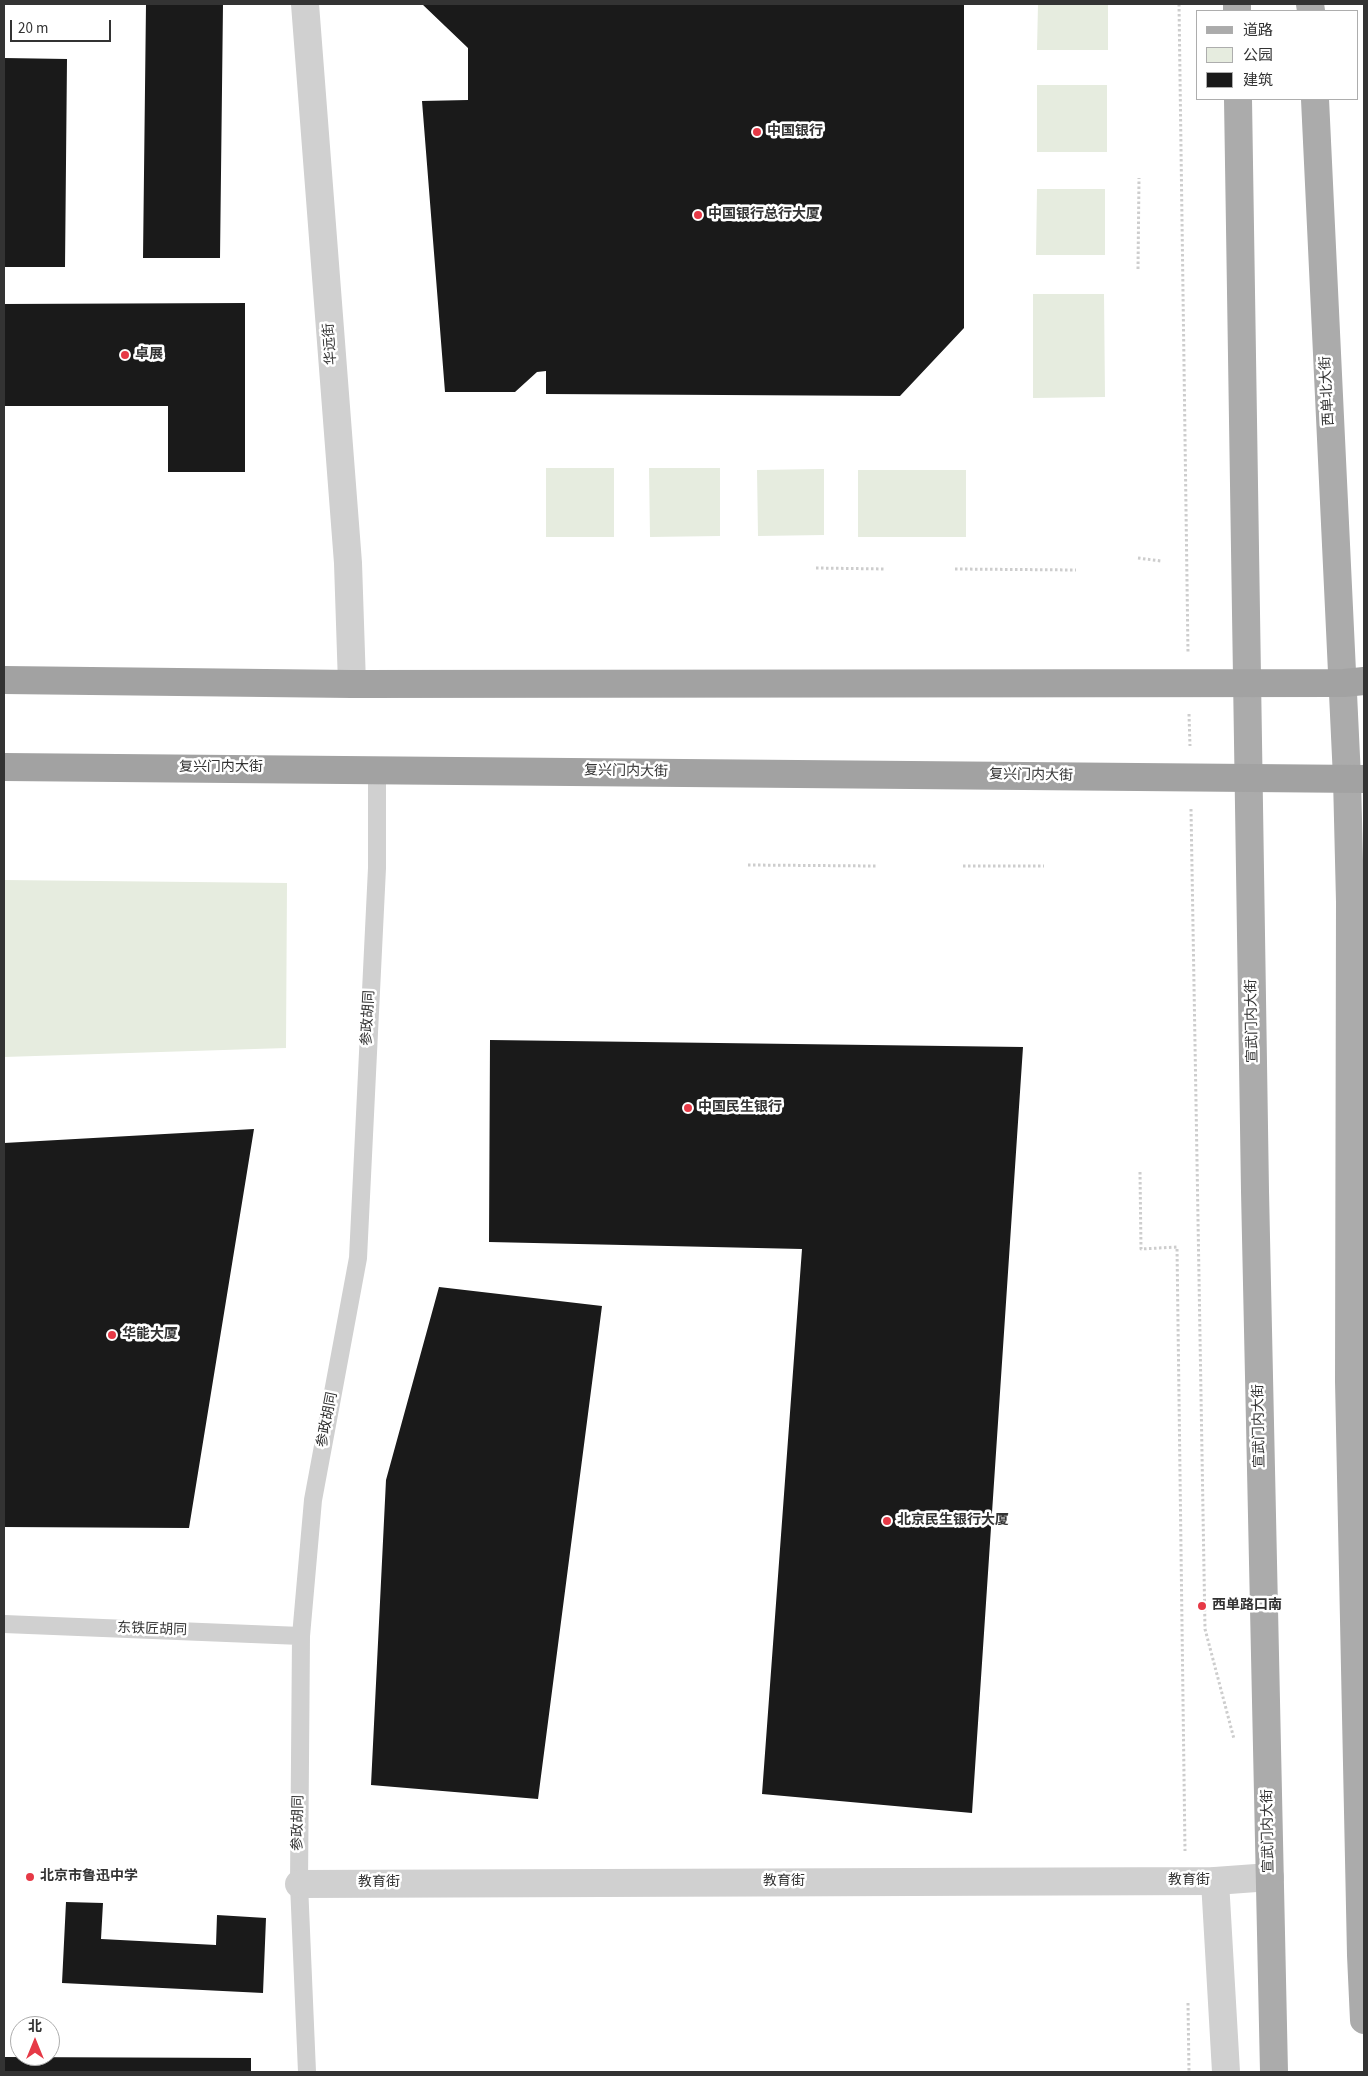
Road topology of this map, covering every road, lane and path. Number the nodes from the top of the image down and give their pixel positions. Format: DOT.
graph roads {
  1 [pos="305,4"];
  2 [pos="1179,4"];
  3 [pos="1238,100"];
  4 [pos="1314,100"];
  5 [pos="1139,178"];
  6 [pos="1138,269"];
  7 [pos="1138,558"];
  8 [pos="1161,562"];
  9 [pos="816,568"];
  10 [pos="885,569"];
  11 [pos="955,569"];
  12 [pos="1076,570"];
  13 [pos="4,680"];
  14 [pos="1354,682"];
  15 [pos="1189,683"];
  16 [pos="1246,683"];
  17 [pos="352,684"];
  18 [pos="4,767"];
  19 [pos="377,769"];
  20 [pos="1190,778"];
  21 [pos="1356,778"];
  22 [pos="1247,779"];
  23 [pos="748,865"];
  24 [pos="876,866"];
  25 [pos="963,866"];
  26 [pos="1044,866"];
  27 [pos="1140,1172"];
  28 [pos="4,1624"];
  29 [pos="1205,1628"];
  30 [pos="301,1636"];
  31 [pos="1361,1717"];
  32 [pos="1185,1855"];
  33 [pos="1270,1877"];
  34 [pos="1215,1882"];
  35 [pos="299,1884"];
  36 [pos="1364,2020"];
  37 [pos="307,2072"];
  38 [pos="1226,2072"];
  39 [pos="1274,2072"];
  1 -- 17 [label="street, 华远街"];
  2 -- 15 [label="path"];
  3 -- 16 [label="main road"];
  4 -- 14 [label="main road, 西单北大街"];
  5 -- 6 [label="path"];
  7 -- 8 [label="path"];
  9 -- 10 [label="path"];
  11 -- 12 [label="path"];
  13 -- 17 [label="highway"];
  14 -- 16 [label="highway"];
  14 -- 21 [label="main road, 西单北大街"];
  15 -- 16 [label="highway"];
  15 -- 17 [label="highway"];
  15 -- 20 [label="path"];
  16 -- 22 [label="main road, 宣武门内大街"];
  18 -- 19 [label="highway, 复兴门内大街"];
  19 -- 20 [label="highway, 复兴门内大街"];
  19 -- 30 [label="lane, 参政胡同"];
  20 -- 22 [label="highway, 复兴门内大街"];
  20 -- 29 [label="path"];
  21 -- 22 [label="highway, 复兴门内大街"];
  21 -- 31 [label="main road"];
  22 -- 33 [label="main road, 宣武门内大街"];
  23 -- 24 [label="path"];
  25 -- 26 [label="path"];
  27 -- 32 [label="path"];
  28 -- 30 [label="lane, 东铁匠胡同"];
  30 -- 35 [label="lane, 参政胡同"];
  31 -- 36 [label="main road"];
  33 -- 34 [label="street, 教育街"];
  33 -- 39 [label="main road, 宣武门内大街"];
  34 -- 35 [label="street, 教育街"];
  34 -- 38 [label="street"];
  35 -- 37 [label="lane, 参政胡同"];
}
